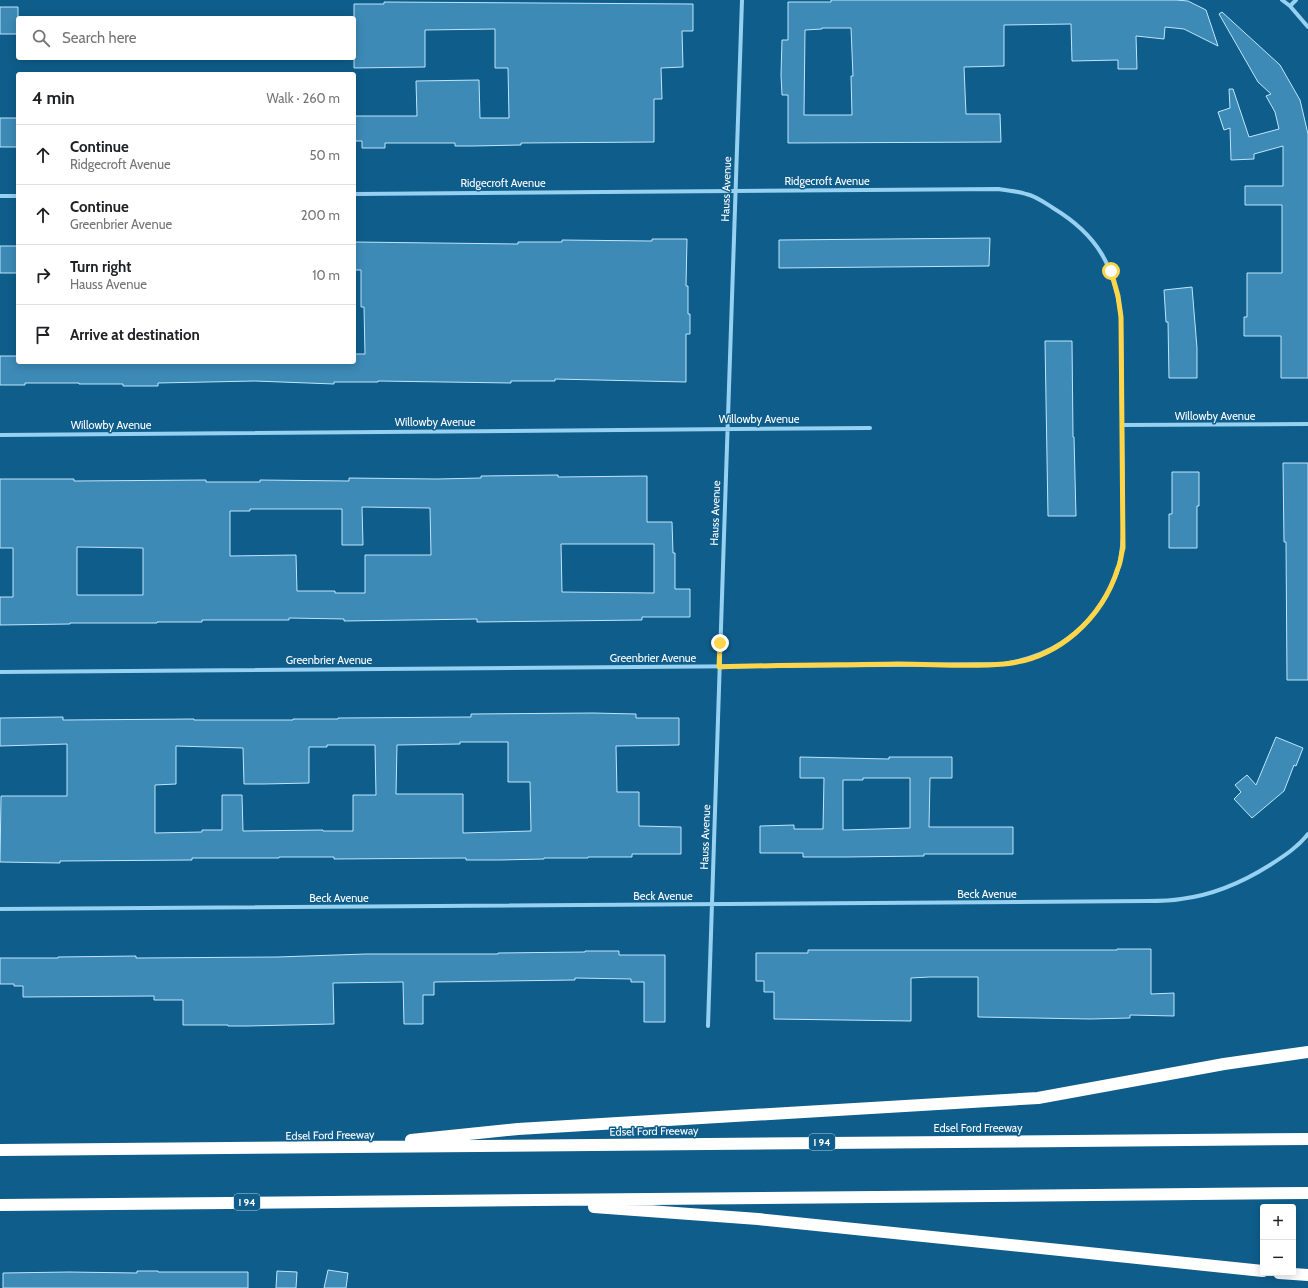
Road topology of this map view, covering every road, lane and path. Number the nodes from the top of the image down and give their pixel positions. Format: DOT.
graph roads {
  1 [pos="742,0"];
  2 [pos="1282,0"];
  3 [pos="1296,0"];
  4 [pos="1290,6"];
  5 [pos="1308,27"];
  6 [pos="734,191"];
  7 [pos="356,194"];
  8 [pos="0,196"];
  9 [pos="16,196"];
  10 [pos="1308,424"];
  11 [pos="1122,425"];
  12 [pos="870,428"];
  13 [pos="726,429"];
  14 [pos="0,435"];
  15 [pos="719,667"];
  16 [pos="0,672"];
  17 [pos="1308,834"];
  18 [pos="1304,839"];
  19 [pos="1308,843"];
  20 [pos="712,905"];
  21 [pos="0,910"];
  22 [pos="708,1026"];
  23 [pos="1308,1052"];
  24 [pos="1308,1139"];
  25 [pos="336,1148"];
  26 [pos="0,1150"];
  27 [pos="1308,1193"];
  28 [pos="493,1200"];
  29 [pos="0,1205"];
  30 [pos="1260,1271"];
  31 [pos="1296,1274"];
  32 [pos="1308,1275"];
  1 -- 6 [label="street, Hauss Avenue"];
  2 -- 4 [label="street"];
  3 -- 4 [label="street"];
  4 -- 5 [label="street"];
  6 -- 7 [label="street, Ridgecroft Avenue"];
  6 -- 11 [label="street, Ridgecroft Avenue"];
  6 -- 13 [label="street, Hauss Avenue"];
  8 -- 9 [label="street"];
  10 -- 11 [label="street, Willowby Avenue"];
  11 -- 15 [label="street, Greenbrier Avenue"];
  12 -- 13 [label="street, Willowby Avenue"];
  13 -- 14 [label="street, Willowby Avenue"];
  13 -- 15 [label="street, Hauss Avenue"];
  15 -- 16 [label="street, Greenbrier Avenue"];
  15 -- 20 [label="street, Hauss Avenue"];
  17 -- 18 [label="street, Beck Avenue"];
  18 -- 19 [label="street"];
  18 -- 20 [label="street, Beck Avenue"];
  20 -- 21 [label="street, Beck Avenue"];
  20 -- 22 [label="street, Hauss Avenue"];
  23 -- 25 [label="highway"];
  24 -- 25 [label="highway, Edsel Ford Freeway / I 94"];
  25 -- 26 [label="highway, Edsel Ford Freeway / I 94"];
  27 -- 28 [label="highway, I 94"];
  28 -- 29 [label="highway, I 94"];
  28 -- 30 [label="highway"];
  31 -- 32 [label="highway"];
}
